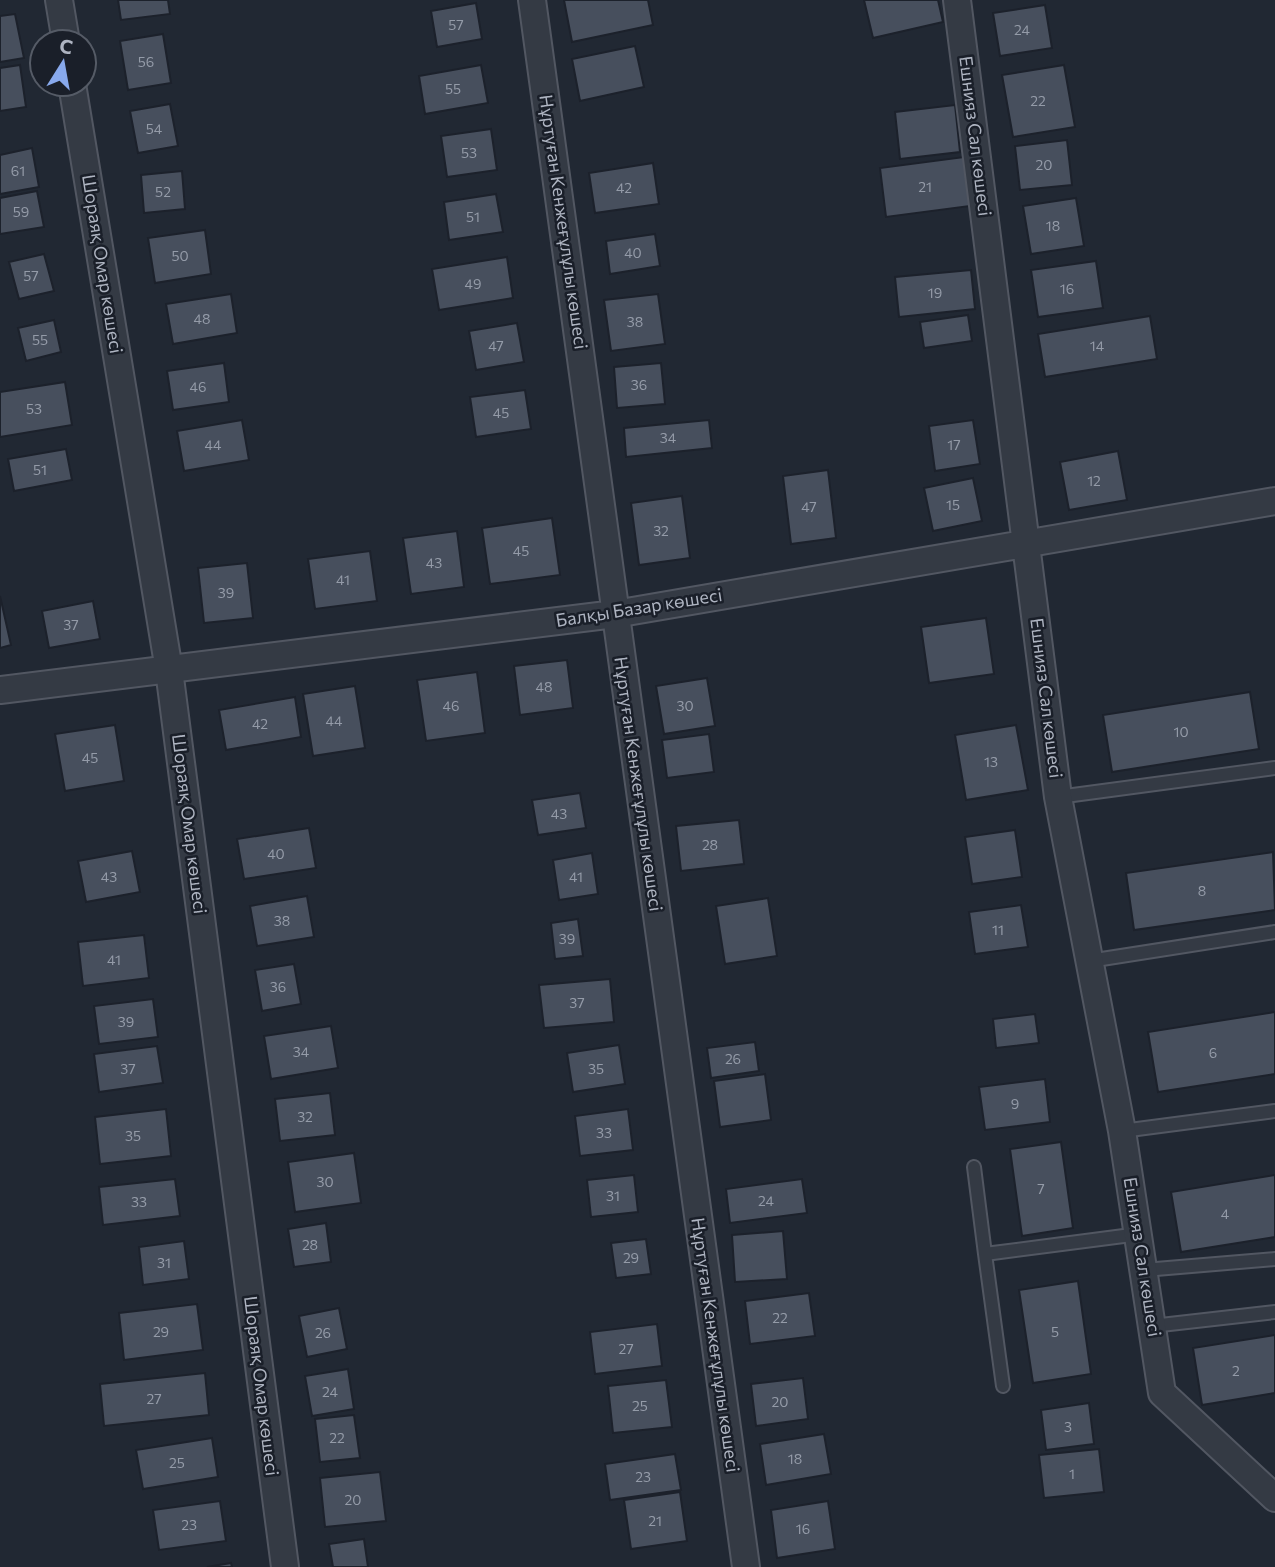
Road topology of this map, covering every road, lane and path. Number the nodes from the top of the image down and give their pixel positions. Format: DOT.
graph roads {
  1 [pos="59,0"];
  2 [pos="532,0"];
  3 [pos="957,0"];
  4 [pos="64,28"];
  5 [pos="74,98"];
  6 [pos="1275,501"];
  7 [pos="1027,544"];
  8 [pos="615,614"];
  9 [pos="169,670"];
  10 [pos="0,690"];
  11 [pos="1275,768"];
  12 [pos="1058,797"];
  13 [pos="1275,932"];
  14 [pos="1089,961"];
  15 [pos="1275,1111"];
  16 [pos="1122,1131"];
  17 [pos="974,1167"];
  18 [pos="1139,1234"];
  19 [pos="985,1254"];
  20 [pos="1275,1259"];
  21 [pos="1144,1270"];
  22 [pos="1275,1312"];
  23 [pos="1152,1326"];
  24 [pos="1003,1386"];
  25 [pos="1275,1498"];
  26 [pos="285,1567"];
  27 [pos="746,1567"];
  1 -- 4 [label="street"];
  2 -- 8 [label="street, Нұртуған Кенжеғұлұлы көшесі"];
  3 -- 7 [label="street, Ешнияз Сал көшесі"];
  5 -- 9 [label="street, Шораяқ Омар көшесі"];
  6 -- 7 [label="street, Балқы Базар көшесі"];
  7 -- 8 [label="street, Балқы Базар көшесі"];
  7 -- 12 [label="street, Ешнияз Сал көшесі"];
  8 -- 9 [label="street, Балқы Базар көшесі"];
  8 -- 27 [label="street, Нұртуған Кенжеғұлұлы көшесі"];
  9 -- 10 [label="street, Балқы Базар көшесі"];
  9 -- 26 [label="street, Шораяқ Омар көшесі"];
  11 -- 12 [label="lane"];
  12 -- 14 [label="street, Ешнияз Сал көшесі"];
  13 -- 14 [label="lane"];
  14 -- 16 [label="street, Ешнияз Сал көшесі"];
  15 -- 16 [label="lane"];
  16 -- 18 [label="street, Ешнияз Сал көшесі"];
  17 -- 19 [label="lane"];
  18 -- 19 [label="lane"];
  18 -- 21 [label="street, Ешнияз Сал көшесі"];
  19 -- 24 [label="lane"];
  20 -- 21 [label="lane"];
  21 -- 23 [label="street, Ешнияз Сал көшесі"];
  22 -- 23 [label="lane"];
  23 -- 25 [label="street, Ешнияз Сал көшесі"];
}
